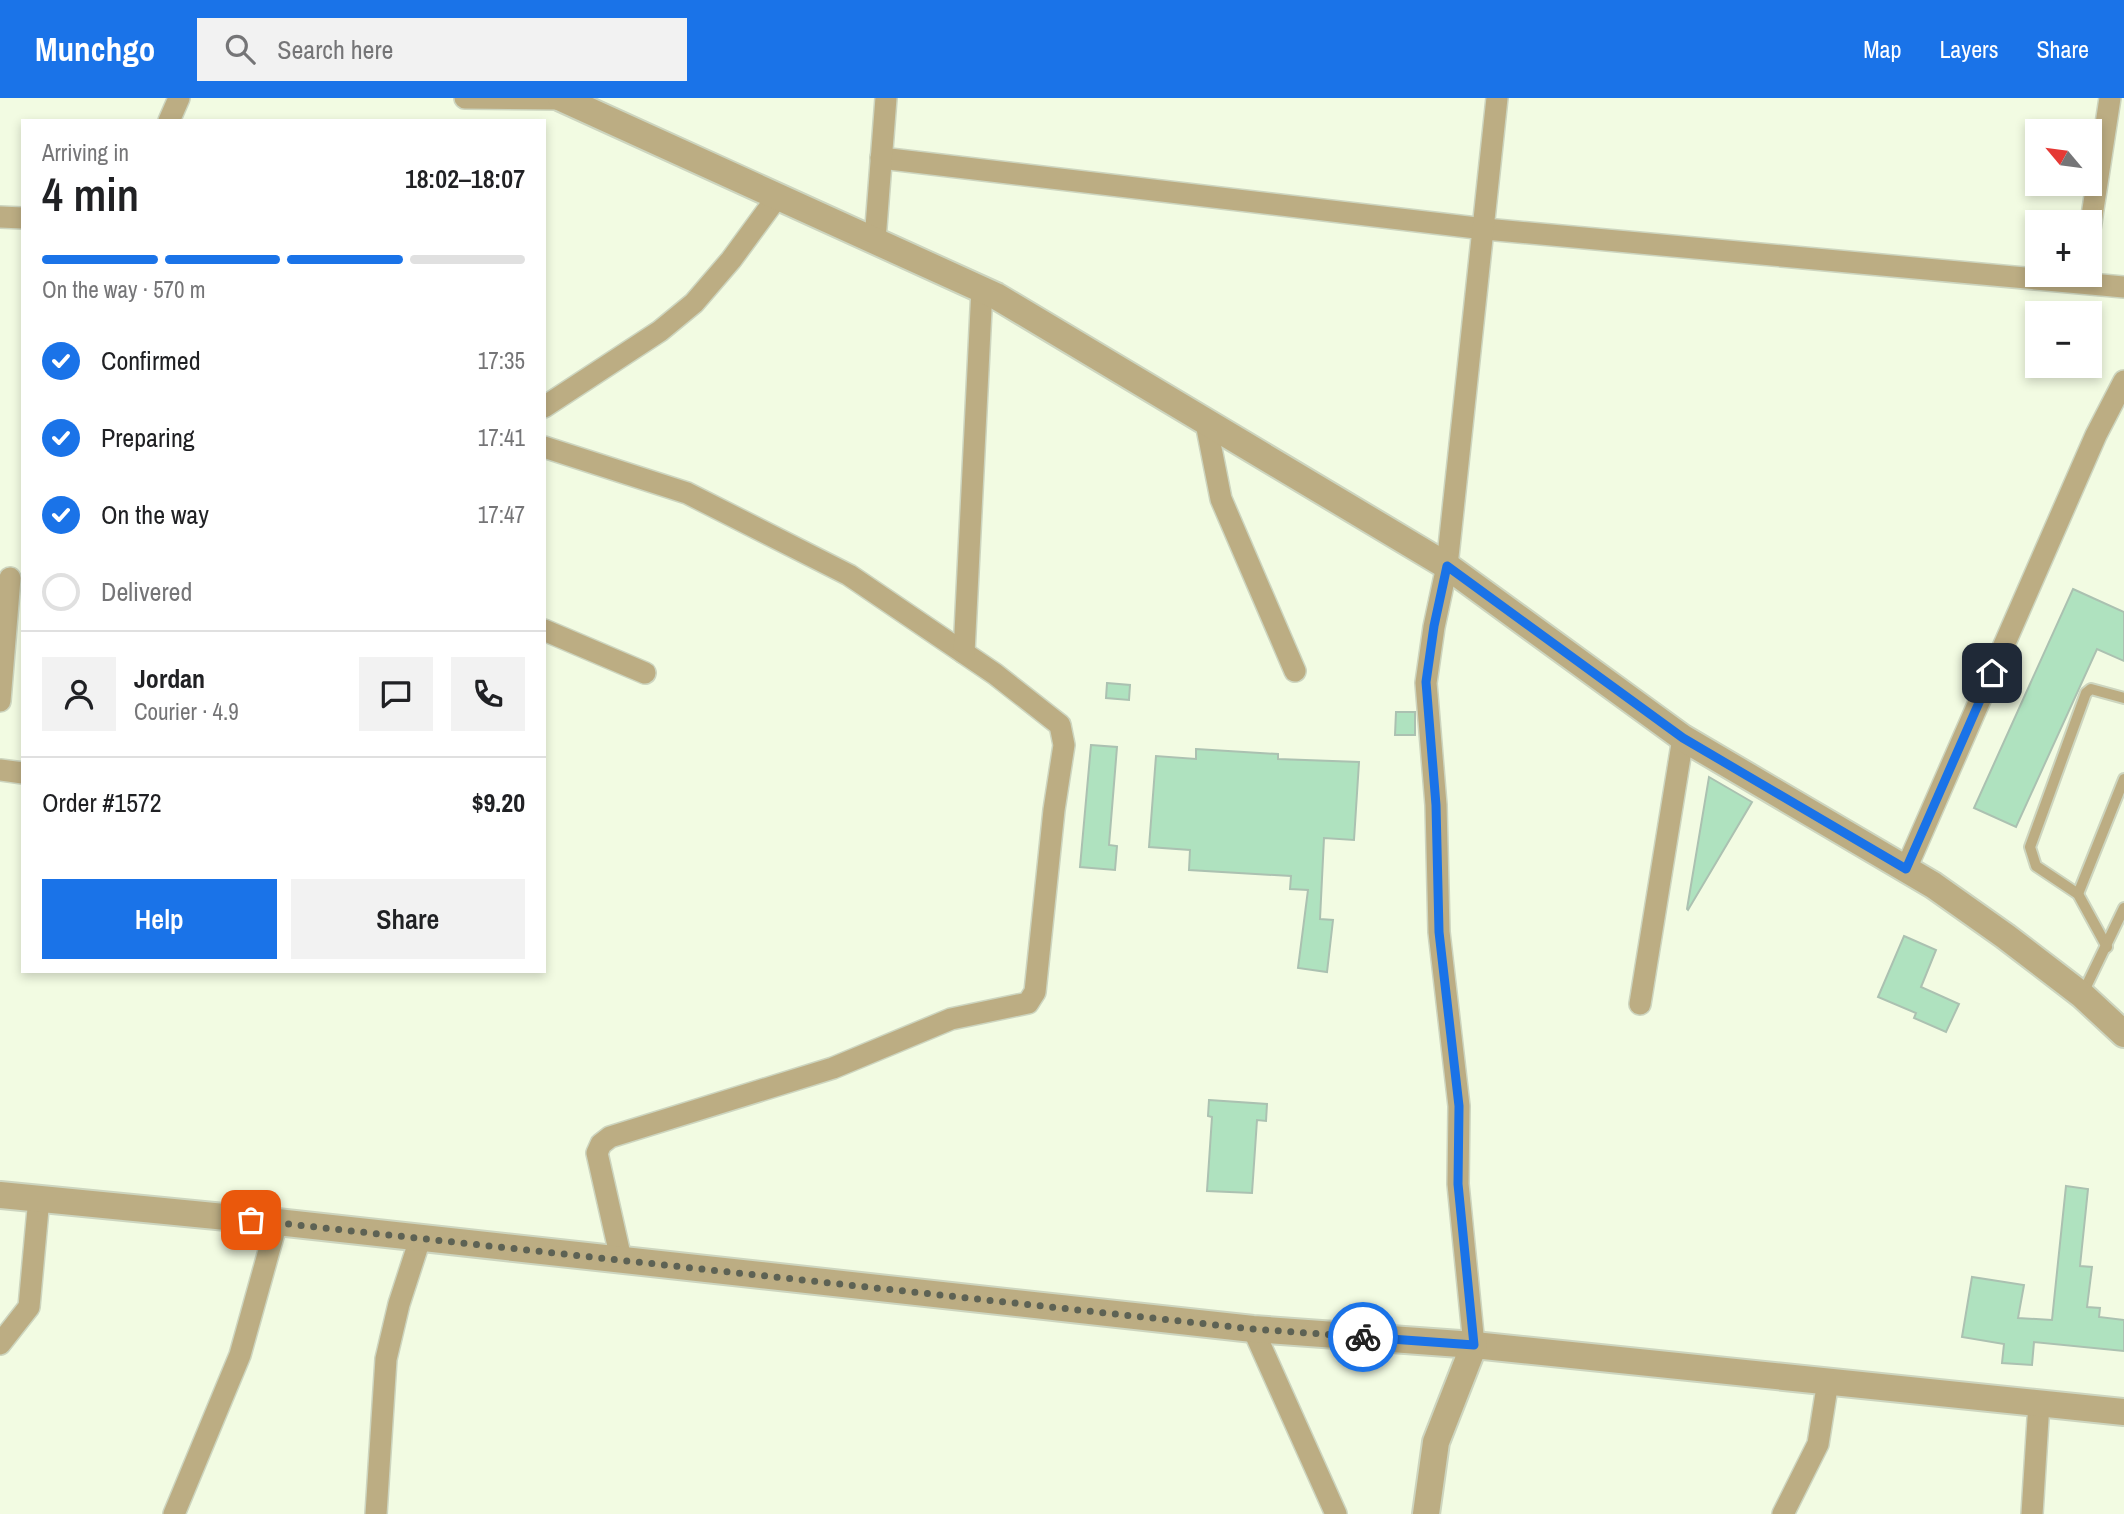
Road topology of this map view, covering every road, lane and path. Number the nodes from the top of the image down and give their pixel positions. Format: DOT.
graph roads {
  1 [pos="179,98"];
  2 [pos="465,98"];
  3 [pos="561,98"];
  4 [pos="887,98"];
  5 [pos="1497,98"];
  6 [pos="2110,98"];
  7 [pos="170,119"];
  8 [pos="881,158"];
  9 [pos="778,196"];
  10 [pos="2093,210"];
  11 [pos="0,217"];
  12 [pos="21,218"];
  13 [pos="1485,229"];
  14 [pos="875,240"];
  15 [pos="2025,274"];
  16 [pos="2102,283"];
  17 [pos="2124,287"];
  18 [pos="982,289"];
  19 [pos="2124,381"];
  20 [pos="546,406"];
  21 [pos="1206,423"];
  22 [pos="546,448"];
  23 [pos="1447,566"];
  24 [pos="11,577"];
  25 [pos="546,632"];
  26 [pos="964,653"];
  27 [pos="1295,671"];
  28 [pos="645,673"];
  29 [pos="2124,698"];
  30 [pos="0,701"];
  31 [pos="1683,738"];
  32 [pos="0,770"];
  33 [pos="21,773"];
  34 [pos="2124,779"];
  35 [pos="1906,869"];
  36 [pos="2078,894"];
  37 [pos="2124,908"];
  38 [pos="2107,947"];
  39 [pos="2082,995"];
  40 [pos="1640,1004"];
  41 [pos="2124,1034"];
  42 [pos="0,1195"];
  43 [pos="39,1198"];
  44 [pos="277,1222"];
  45 [pos="420,1238"];
  46 [pos="621,1259"];
  47 [pos="1253,1329"];
  48 [pos="0,1344"];
  49 [pos="1474,1345"];
  50 [pos="1828,1381"];
  51 [pos="2039,1402"];
  52 [pos="2124,1412"];
  53 [pos="174,1514"];
  54 [pos="376,1514"];
  55 [pos="1336,1514"];
  56 [pos="1426,1514"];
  57 [pos="1783,1514"];
  58 [pos="2032,1514"];
  1 -- 7 [label="street"];
  2 -- 3 [label="street"];
  3 -- 9 [label="street"];
  4 -- 8 [label="street"];
  5 -- 13 [label="street"];
  6 -- 10 [label="street"];
  8 -- 13 [label="street"];
  8 -- 14 [label="street"];
  9 -- 14 [label="street"];
  9 -- 20 [label="street"];
  11 -- 12 [label="street"];
  13 -- 15 [label="street"];
  13 -- 23 [label="street"];
  14 -- 18 [label="street"];
  16 -- 17 [label="street"];
  18 -- 21 [label="street"];
  18 -- 26 [label="street"];
  19 -- 35 [label="street"];
  21 -- 23 [label="street"];
  21 -- 27 [label="street"];
  22 -- 26 [label="street"];
  23 -- 31 [label="street"];
  23 -- 49 [label="street"];
  24 -- 30 [label="street"];
  25 -- 28 [label="street"];
  26 -- 46 [label="street"];
  29 -- 36 [label="lane"];
  31 -- 35 [label="street"];
  31 -- 40 [label="street"];
  32 -- 33 [label="street"];
  34 -- 36 [label="lane"];
  35 -- 39 [label="street"];
  36 -- 38 [label="lane"];
  37 -- 38 [label="lane"];
  38 -- 39 [label="lane"];
  39 -- 41 [label="street"];
  42 -- 43 [label="street"];
  43 -- 44 [label="street"];
  43 -- 48 [label="street"];
  44 -- 45 [label="street"];
  44 -- 53 [label="street"];
  45 -- 46 [label="street"];
  45 -- 54 [label="street"];
  46 -- 47 [label="street"];
  47 -- 49 [label="street"];
  47 -- 55 [label="street"];
  49 -- 50 [label="street"];
  49 -- 56 [label="street"];
  50 -- 51 [label="street"];
  50 -- 57 [label="street"];
  51 -- 52 [label="street"];
  51 -- 58 [label="street"];
}
